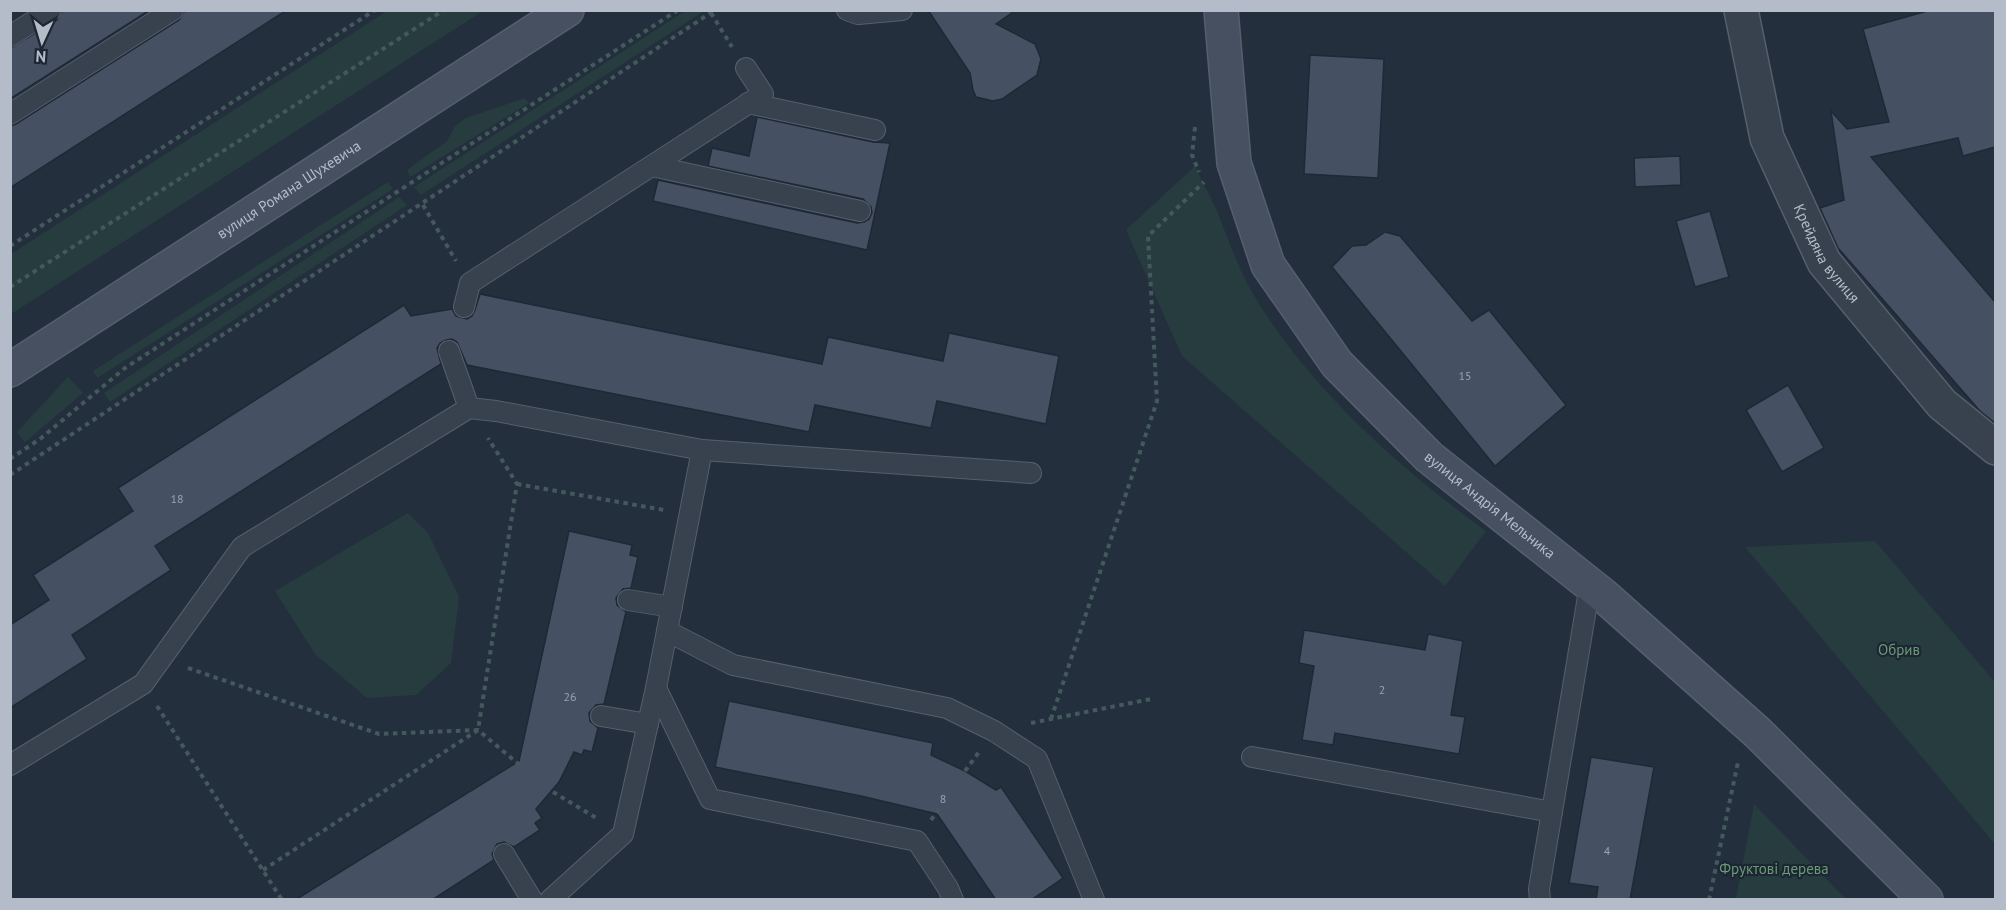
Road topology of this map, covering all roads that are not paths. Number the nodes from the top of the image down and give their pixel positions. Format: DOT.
graph roads {
  1 [pos="51,10"];
  2 [pos="173,10"];
  3 [pos="567,10"];
  4 [pos="847,10"];
  5 [pos="902,10"];
  6 [pos="1741,10"];
  7 [pos="1219,11"];
  8 [pos="10,36"];
  9 [pos="746,68"];
  10 [pos="748,103"];
  11 [pos="10,114"];
  12 [pos="875,130"];
  13 [pos="652,166"];
  14 [pos="860,212"];
  15 [pos="464,307"];
  16 [pos="449,351"];
  17 [pos="10,370"];
  18 [pos="469,408"];
  19 [pos="1995,448"];
  20 [pos="702,450"];
  21 [pos="1031,473"];
  22 [pos="1590,585"];
  23 [pos="628,600"];
  24 [pos="672,607"];
  25 [pos="667,631"];
  26 [pos="656,688"];
  27 [pos="601,716"];
  28 [pos="648,724"];
  29 [pos="1252,757"];
  30 [pos="10,765"];
  31 [pos="1552,812"];
  32 [pos="504,854"];
  33 [pos="532,900"];
  34 [pos="550,900"];
  35 [pos="953,900"];
  36 [pos="1094,900"];
  37 [pos="1540,900"];
  38 [pos="1926,900"];
  1 -- 8 [label="lane"];
  2 -- 11 [label="lane"];
  3 -- 17 [label="street, вулиця Романа Шухевича"];
  4 -- 5 [label="lane"];
  6 -- 19 [label="street, Крейдяна вулиця"];
  7 -- 22 [label="street, вулиця Андрія Мельника"];
  9 -- 10 [label="lane"];
  10 -- 12 [label="lane"];
  10 -- 13 [label="lane"];
  13 -- 14 [label="lane"];
  13 -- 15 [label="lane"];
  16 -- 18 [label="lane"];
  18 -- 20 [label="lane"];
  18 -- 30 [label="lane"];
  20 -- 21 [label="lane"];
  20 -- 24 [label="lane"];
  22 -- 31 [label="lane"];
  22 -- 38 [label="street, вулиця Андрія Мельника"];
  23 -- 24 [label="lane"];
  24 -- 25 [label="lane"];
  25 -- 26 [label="lane"];
  25 -- 36 [label="lane"];
  26 -- 28 [label="lane"];
  26 -- 35 [label="lane"];
  27 -- 28 [label="lane"];
  28 -- 34 [label="lane"];
  29 -- 31 [label="lane"];
  31 -- 37 [label="lane"];
  32 -- 33 [label="lane"];
}
